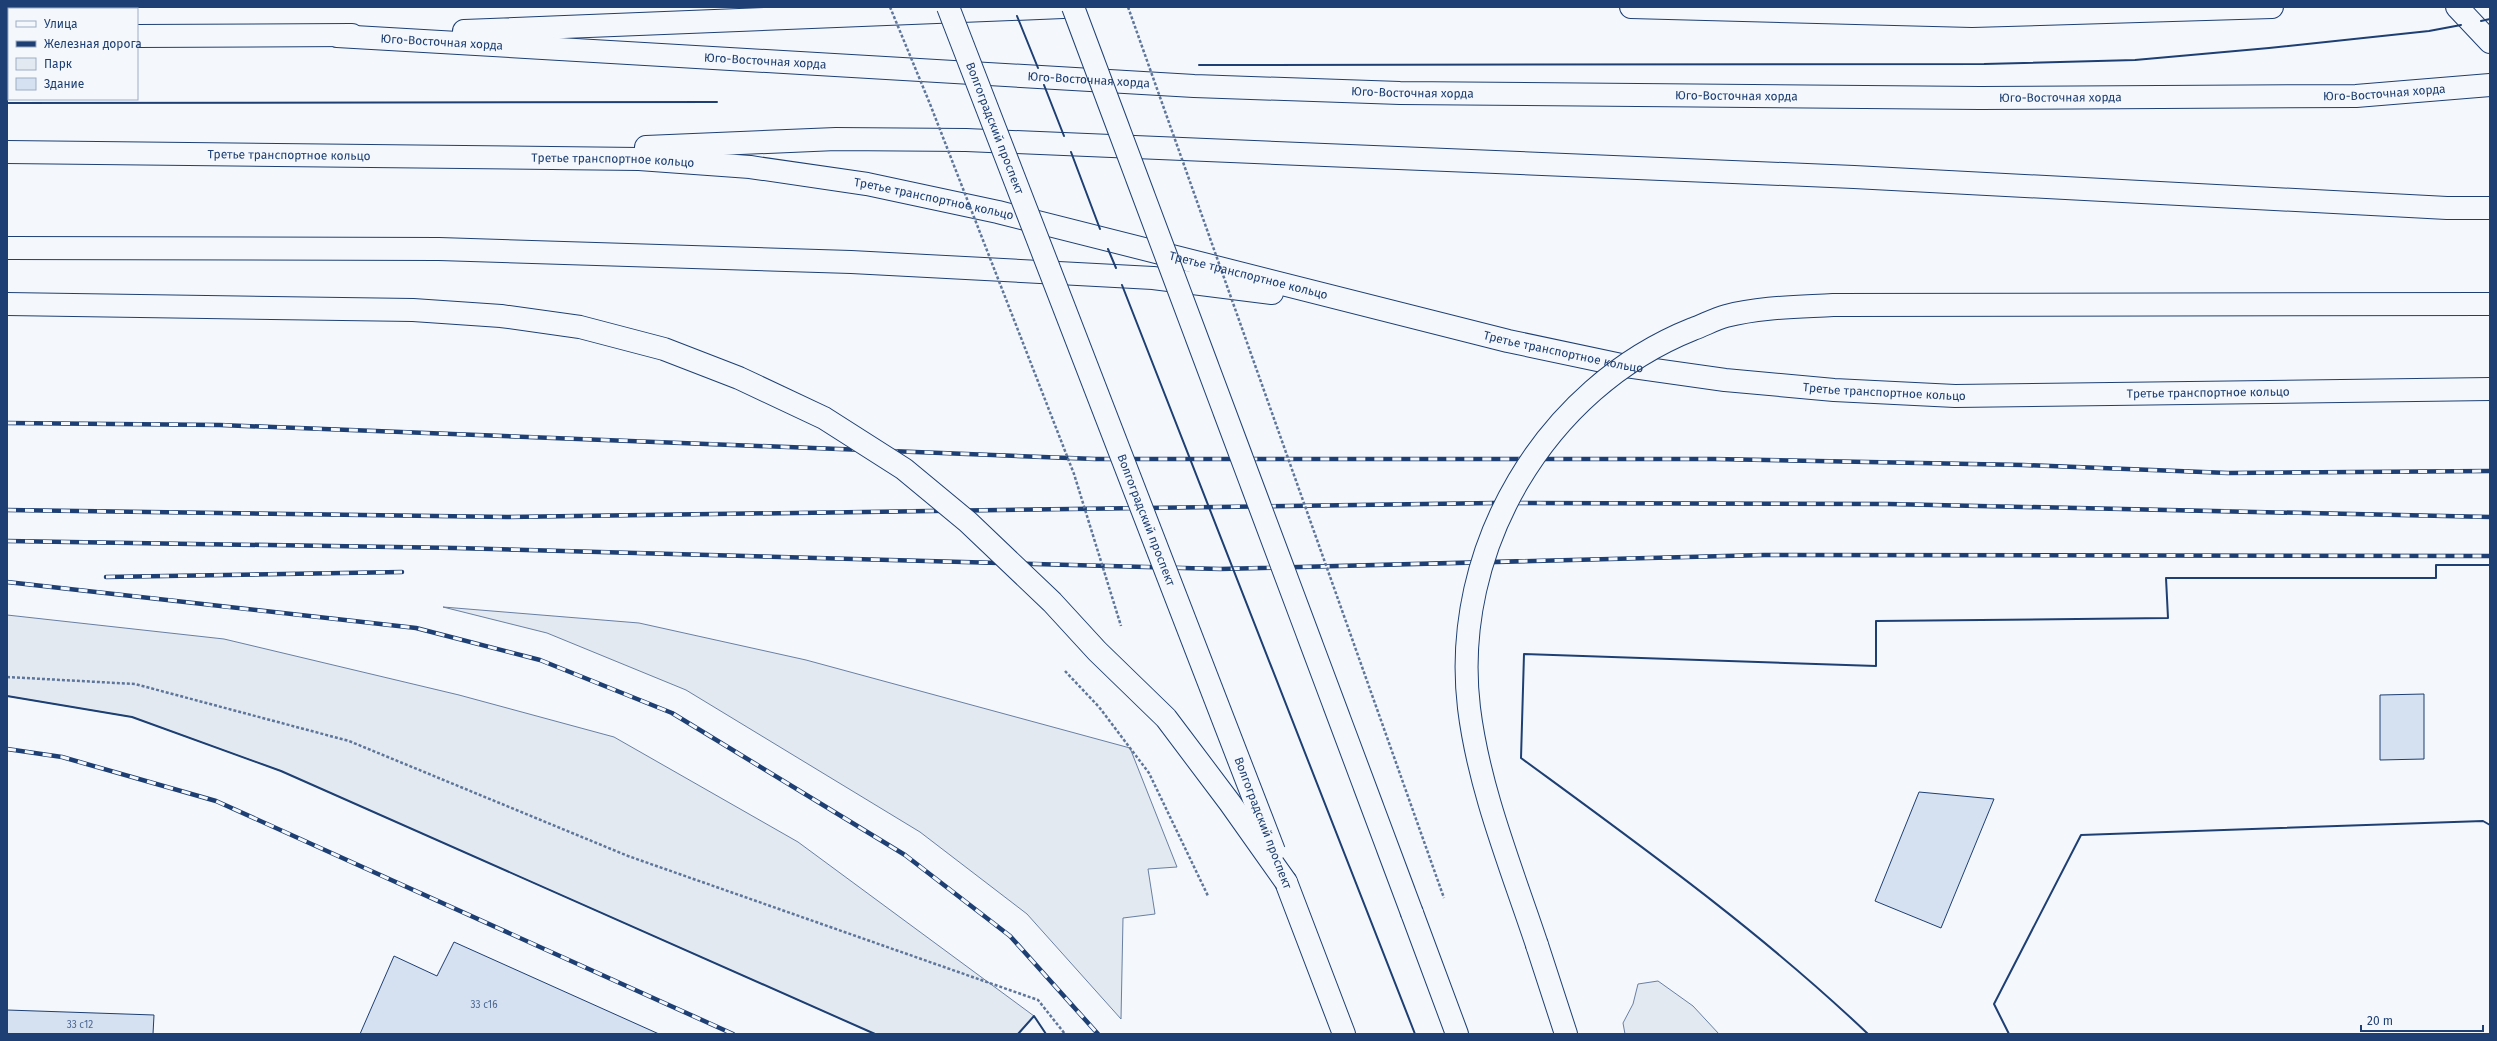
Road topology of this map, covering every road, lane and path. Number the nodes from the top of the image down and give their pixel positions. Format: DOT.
graph roads {
  1 [pos="890,7"];
  2 [pos="948,7"];
  3 [pos="1063,7"];
  4 [pos="1072,7"];
  5 [pos="1128,7"];
  6 [pos="1631,7"];
  7 [pos="2272,7"];
  8 [pos="2457,7"];
  9 [pos="138,36"];
  10 [pos="337,36"];
  11 [pos="2490,42"];
  12 [pos="2490,85"];
  13 [pos="7,152"];
  14 [pos="103,154"];
  15 [pos="459,156"];
  16 [pos="7,166"];
  17 [pos="2490,208"];
  18 [pos="7,248"];
  19 [pos="7,304"];
  20 [pos="2490,304"];
  21 [pos="1508,341"];
  22 [pos="2490,389"];
  23 [pos="1123,634"];
  24 [pos="1065,671"];
  25 [pos="7,677"];
  26 [pos="1286,882"];
  27 [pos="1208,896"];
  28 [pos="1445,900"];
  29 [pos="1065,1034"];
  30 [pos="1344,1034"];
  31 [pos="1457,1034"];
  32 [pos="1566,1034"];
  1 -- 23 [label="path, bridge"];
  2 -- 26 [label="main road, Волгоградский проспект, bridge"];
  3 -- 10 [label="main road"];
  4 -- 31 [label="main road, bridge"];
  5 -- 28 [label="path, bridge"];
  6 -- 7 [label="main road"];
  8 -- 11 [label="main road"];
  9 -- 10 [label="main road"];
  10 -- 12 [label="main road, Юго-Восточная хорда"];
  13 -- 14 [label="main road, Третье транспортное кольцо"];
  14 -- 15 [label="main road, Третье транспортное кольцо"];
  14 -- 16 [label="main road"];
  15 -- 17 [label="main road"];
  15 -- 21 [label="main road, Третье транспортное кольцо"];
  18 -- 21 [label="main road"];
  19 -- 26 [label="main road, bridge"];
  20 -- 32 [label="main road, bridge"];
  21 -- 22 [label="main road, Третье транспортное кольцо"];
  24 -- 27 [label="path"];
  25 -- 29 [label="path"];
  26 -- 30 [label="main road, Волгоградский проспект"];
}
